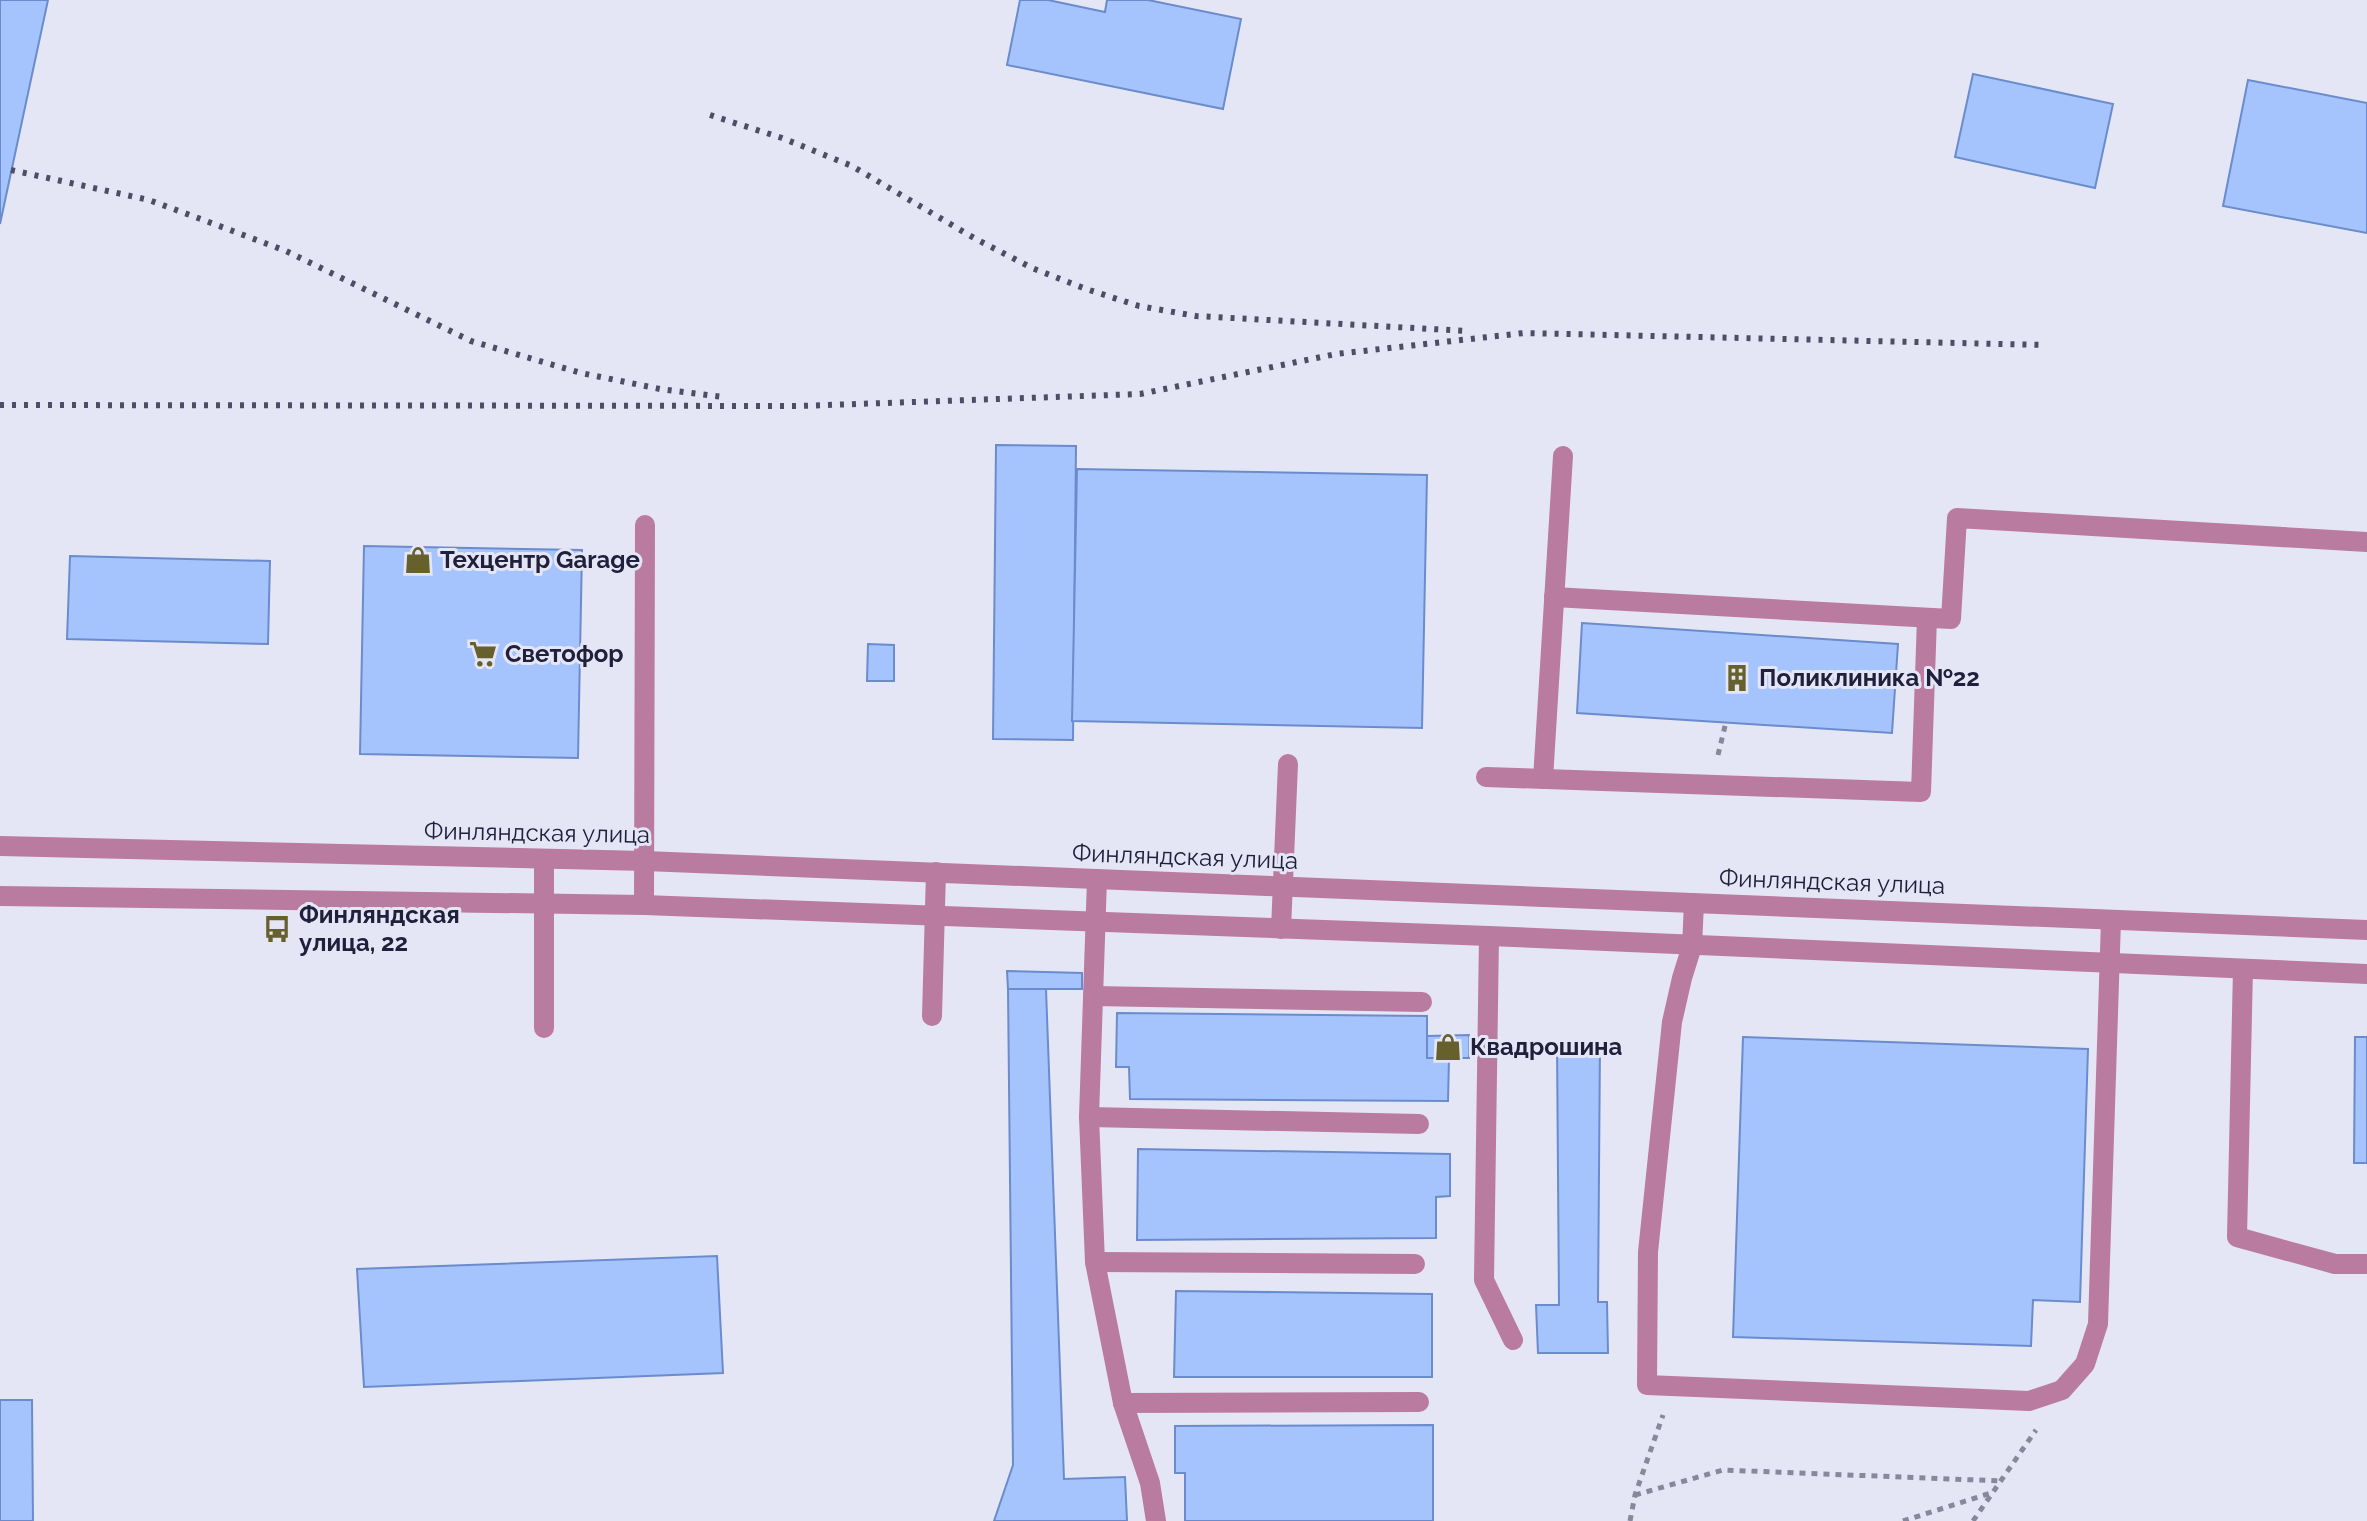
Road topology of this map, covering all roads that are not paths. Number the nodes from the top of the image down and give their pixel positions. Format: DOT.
graph roads {
  1 [pos="1563,456"];
  2 [pos="645,525"];
  3 [pos="2367,542"];
  4 [pos="1554,597"];
  5 [pos="1927,618"];
  6 [pos="1288,764"];
  7 [pos="1486,777"];
  8 [pos="1543,779"];
  9 [pos="0,846"];
  10 [pos="544,861"];
  11 [pos="645,861"];
  12 [pos="936,872"];
  13 [pos="1097,879"];
  14 [pos="1282,887"];
  15 [pos="0,896"];
  16 [pos="1694,903"];
  17 [pos="543,904"];
  18 [pos="644,905"];
  19 [pos="934,914"];
  20 [pos="2111,920"];
  21 [pos="1095,921"];
  22 [pos="1281,929"];
  23 [pos="2367,930"];
  24 [pos="1489,936"];
  25 [pos="1692,946"];
  26 [pos="2109,963"];
  27 [pos="2243,969"];
  28 [pos="2367,974"];
  29 [pos="1093,996"];
  30 [pos="1422,1002"];
  31 [pos="932,1016"];
  32 [pos="544,1028"];
  33 [pos="1089,1117"];
  34 [pos="1419,1124"];
  35 [pos="1095,1262"];
  36 [pos="1415,1264"];
  37 [pos="2367,1264"];
  38 [pos="1513,1340"];
  39 [pos="1419,1402"];
  40 [pos="1123,1403"];
  41 [pos="1156,1521"];
  1 -- 4 [label="street"];
  2 -- 11 [label="street"];
  3 -- 5 [label="street"];
  4 -- 5 [label="street"];
  4 -- 8 [label="street"];
  5 -- 8 [label="street"];
  6 -- 14 [label="street"];
  7 -- 8 [label="street"];
  9 -- 10 [label="street, Финляндская улица"];
  10 -- 11 [label="street, Финляндская улица"];
  10 -- 17 [label="street"];
  11 -- 12 [label="street, Финляндская улица"];
  11 -- 18 [label="street"];
  12 -- 13 [label="street, Финляндская улица"];
  12 -- 19 [label="street"];
  13 -- 14 [label="street, Финляндская улица"];
  13 -- 21 [label="street"];
  14 -- 16 [label="street, Финляндская улица"];
  14 -- 22 [label="street"];
  15 -- 17 [label="street"];
  16 -- 20 [label="street, Финляндская улица"];
  16 -- 25 [label="street"];
  17 -- 18 [label="street"];
  17 -- 32 [label="street"];
  18 -- 19 [label="street"];
  19 -- 21 [label="street"];
  19 -- 31 [label="street"];
  20 -- 23 [label="street, Финляндская улица"];
  20 -- 26 [label="street"];
  21 -- 22 [label="street"];
  21 -- 29 [label="street"];
  22 -- 24 [label="street"];
  24 -- 25 [label="street"];
  24 -- 38 [label="street"];
  25 -- 26 [label="street"];
  25 -- 26 [label="street"];
  26 -- 27 [label="street"];
  27 -- 28 [label="street"];
  27 -- 37 [label="street"];
  29 -- 30 [label="street"];
  29 -- 33 [label="street"];
  33 -- 34 [label="street"];
  33 -- 35 [label="street"];
  35 -- 36 [label="street"];
  35 -- 40 [label="street"];
  39 -- 40 [label="street"];
  40 -- 41 [label="street"];
}
